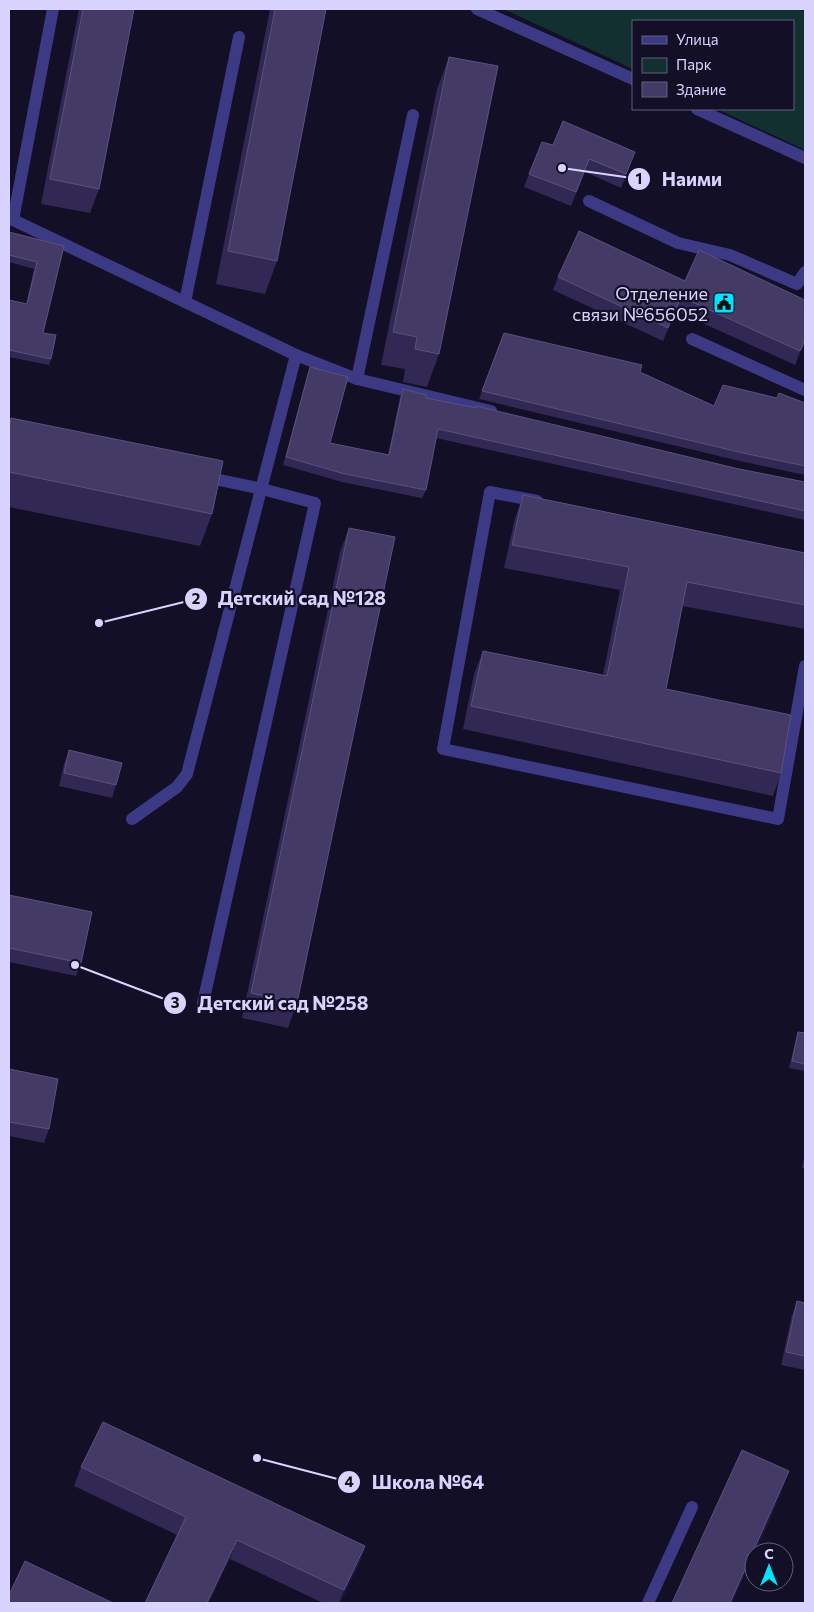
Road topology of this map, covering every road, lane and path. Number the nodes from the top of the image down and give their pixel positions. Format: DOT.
graph roads {
  1 [pos="53,9"];
  2 [pos="477,9"];
  3 [pos="239,37"];
  4 [pos="632,80"];
  5 [pos="699,110"];
  6 [pos="412,115"];
  7 [pos="805,158"];
  8 [pos="589,202"];
  9 [pos="11,219"];
  10 [pos="805,272"];
  11 [pos="185,302"];
  12 [pos="692,339"];
  13 [pos="296,355"];
  14 [pos="357,379"];
  15 [pos="805,390"];
  16 [pos="508,415"];
  17 [pos="194,474"];
  18 [pos="262,489"];
  19 [pos="548,504"];
  20 [pos="805,666"];
  21 [pos="132,818"];
  22 [pos="203,1003"];
  23 [pos="692,1507"];
  24 [pos="648,1603"];
  1 -- 9 [label="street"];
  2 -- 4 [label="street"];
  3 -- 11 [label="street"];
  5 -- 7 [label="street"];
  6 -- 14 [label="street"];
  8 -- 10 [label="street"];
  9 -- 11 [label="street"];
  11 -- 13 [label="street"];
  12 -- 15 [label="street"];
  13 -- 14 [label="street"];
  13 -- 18 [label="street"];
  14 -- 16 [label="street"];
  17 -- 18 [label="street"];
  18 -- 21 [label="street"];
  18 -- 22 [label="street"];
  19 -- 20 [label="street"];
  23 -- 24 [label="street"];
}
